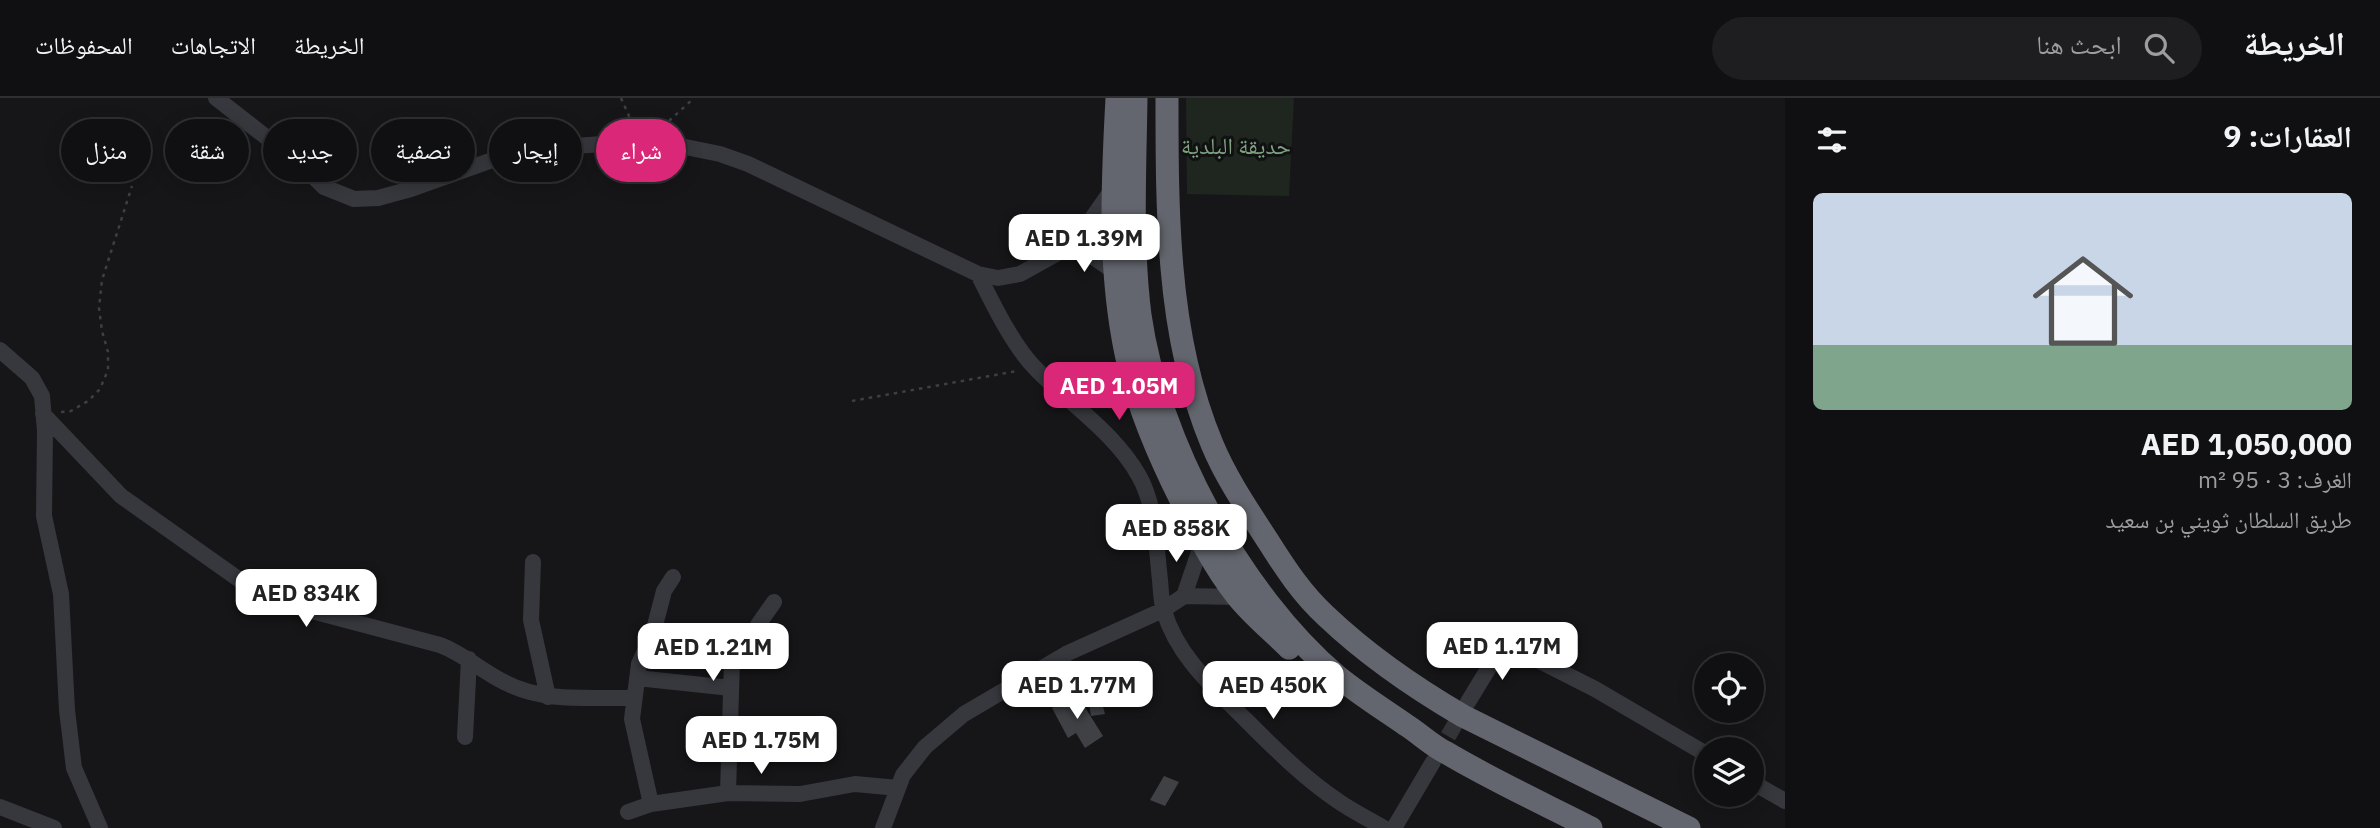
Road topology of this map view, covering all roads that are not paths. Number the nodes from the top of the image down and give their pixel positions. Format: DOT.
graph roads {
  1 [pos="216,98"];
  2 [pos="1116,98"];
  3 [pos="1136,98"];
  4 [pos="1167,98"];
  5 [pos="1111,191"];
  6 [pos="1074,244"];
  7 [pos="1115,272"];
  8 [pos="978,274"];
  9 [pos="0,350"];
  10 [pos="43,414"];
  11 [pos="1202,543"];
  12 [pos="533,562"];
  13 [pos="673,578"];
  14 [pos="1184,596"];
  15 [pos="1238,597"];
  16 [pos="774,602"];
  17 [pos="1163,610"];
  18 [pos="469,659"];
  19 [pos="637,678"];
  20 [pos="731,688"];
  21 [pos="548,697"];
  22 [pos="634,698"];
  23 [pos="1468,702"];
  24 [pos="465,737"];
  25 [pos="1694,747"];
  26 [pos="1438,757"];
  27 [pos="898,788"];
  28 [pos="1764,789"];
  29 [pos="728,793"];
  30 [pos="1785,801"];
  31 [pos="651,804"];
  32 [pos="0,807"];
  33 [pos="628,812"];
  34 [pos="54,828"];
  35 [pos="100,828"];
  36 [pos="883,828"];
  37 [pos="1384,828"];
  38 [pos="1394,828"];
  39 [pos="1591,828"];
  40 [pos="1689,828"];
  1 -- 8 [label="street"];
  2 -- 5 [label="highway"];
  3 -- 26 [label="highway"];
  4 -- 40 [label="highway"];
  5 -- 6 [label="street"];
  5 -- 7 [label="highway"];
  6 -- 7 [label="street"];
  6 -- 8 [label="street"];
  7 -- 11 [label="highway"];
  8 -- 17 [label="street"];
  9 -- 10 [label="street"];
  10 -- 18 [label="street"];
  10 -- 35 [label="street"];
  11 -- 14 [label="street"];
  11 -- 15 [label="highway"];
  12 -- 21 [label="street"];
  13 -- 19 [label="street"];
  14 -- 15 [label="street"];
  14 -- 17 [label="street"];
  15 -- 26 [label="highway"];
  16 -- 20 [label="street"];
  17 -- 27 [label="street"];
  17 -- 37 [label="street"];
  18 -- 21 [label="street"];
  18 -- 24 [label="street"];
  19 -- 20 [label="street"];
  19 -- 22 [label="street"];
  20 -- 29 [label="street"];
  21 -- 22 [label="street"];
  22 -- 31 [label="street"];
  23 -- 25 [label="street"];
  26 -- 38 [label="street"];
  26 -- 39 [label="highway"];
  27 -- 29 [label="street"];
  27 -- 36 [label="street"];
  28 -- 30 [label="street"];
  29 -- 31 [label="street"];
  31 -- 33 [label="street"];
  32 -- 34 [label="street"];
}
